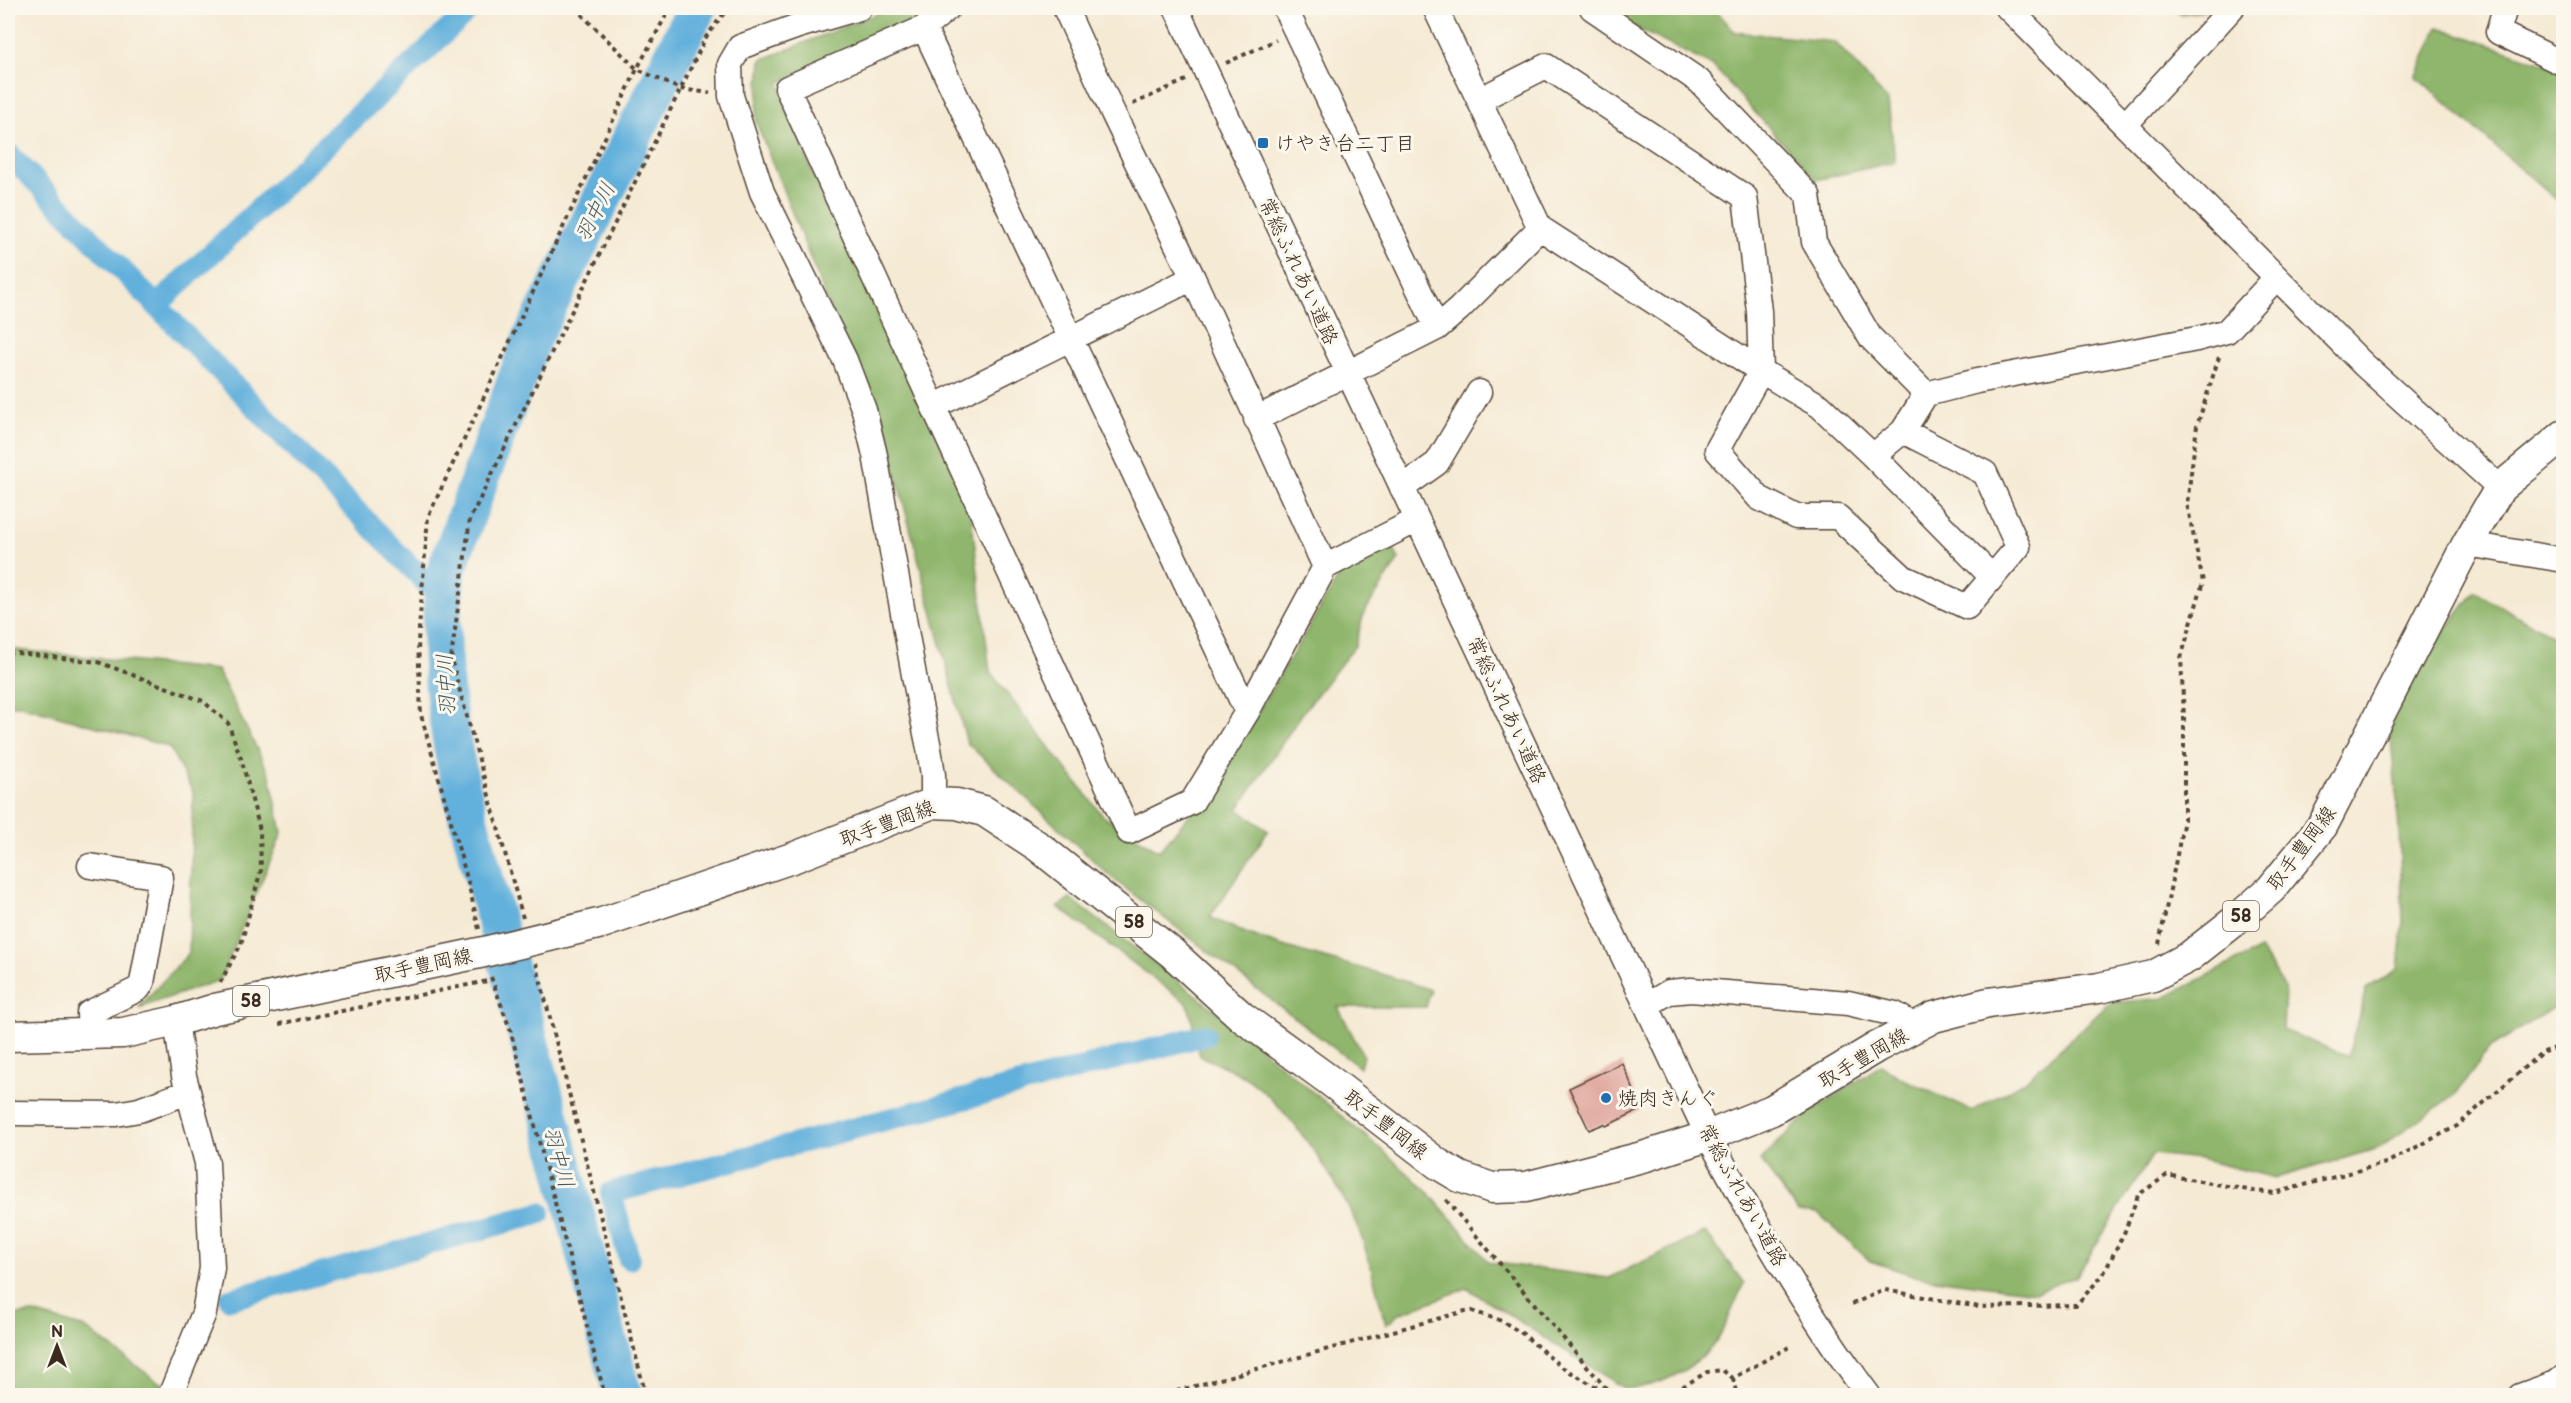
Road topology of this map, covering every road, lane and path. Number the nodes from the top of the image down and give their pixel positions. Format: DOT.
graph roads {
  1 [pos="575,8"];
  2 [pos="670,8"];
  3 [pos="728,8"];
  4 [pos="859,8"];
  5 [pos="948,8"];
  6 [pos="1065,8"];
  7 [pos="1176,8"];
  8 [pos="1285,8"];
  9 [pos="1435,8"];
  10 [pos="1592,8"];
  11 [pos="2008,8"];
  12 [pos="2232,8"];
  13 [pos="2505,8"];
  14 [pos="924,28"];
  15 [pos="2564,64"];
  16 [pos="640,70"];
  17 [pos="680,89"];
  18 [pos="731,96"];
  19 [pos="1479,100"];
  20 [pos="2125,125"];
  21 [pos="1540,228"];
  22 [pos="2277,278"];
  23 [pos="1193,279"];
  24 [pos="1437,328"];
  25 [pos="2227,331"];
  26 [pos="1071,339"];
  27 [pos="1761,371"];
  28 [pos="1348,374"];
  29 [pos="1479,392"];
  30 [pos="1926,394"];
  31 [pos="935,406"];
  32 [pos="1256,419"];
  33 [pos="1903,431"];
  34 [pos="2564,435"];
  35 [pos="1873,456"];
  36 [pos="1402,488"];
  37 [pos="2500,488"];
  38 [pos="1417,520"];
  39 [pos="2467,544"];
  40 [pos="2564,560"];
  41 [pos="1325,567"];
  42 [pos="1992,577"];
  43 [pos="8,652"];
  44 [pos="1247,712"];
  45 [pos="933,803"];
  46 [pos="90,866"];
  47 [pos="526,941"];
  48 [pos="488,951"];
  49 [pos="2153,976"];
  50 [pos="492,980"];
  51 [pos="1647,1005"];
  52 [pos="215,1009"];
  53 [pos="176,1021"];
  54 [pos="271,1026"];
  55 [pos="1916,1027"];
  56 [pos="90,1034"];
  57 [pos="8,1036"];
  58 [pos="2564,1045"];
  59 [pos="189,1092"];
  60 [pos="8,1113"];
  61 [pos="1708,1136"];
  62 [pos="1438,1164"];
  63 [pos="1852,1304"];
  64 [pos="1788,1347"];
  65 [pos="2564,1377"];
  66 [pos="1733,1378"];
  67 [pos="170,1395"];
  68 [pos="605,1395"];
  69 [pos="646,1395"];
  70 [pos="1159,1395"];
  71 [pos="1613,1395"];
  72 [pos="1667,1395"];
  73 [pos="1737,1395"];
  74 [pos="1869,1395"];
  75 [pos="2520,1395"];
  1 -- 16 [label="path"];
  2 -- 16 [label="path"];
  3 -- 17 [label="path"];
  4 -- 18 [label="street"];
  5 -- 14 [label="street"];
  6 -- 23 [label="street"];
  7 -- 28 [label="street, 常総ふれあい道路"];
  8 -- 24 [label="street"];
  9 -- 19 [label="street"];
  10 -- 30 [label="street"];
  11 -- 20 [label="street"];
  12 -- 20 [label="street"];
  13 -- 15 [label="street"];
  14 -- 26 [label="street"];
  14 -- 31 [label="street"];
  16 -- 17 [label="path"];
  16 -- 48 [label="path"];
  17 -- 18 [label="path"];
  17 -- 47 [label="path"];
  18 -- 45 [label="street"];
  19 -- 21 [label="street"];
  19 -- 27 [label="street"];
  20 -- 22 [label="street"];
  21 -- 24 [label="street"];
  21 -- 27 [label="street"];
  22 -- 25 [label="street"];
  22 -- 37 [label="street"];
  23 -- 26 [label="street"];
  23 -- 32 [label="street"];
  24 -- 28 [label="street"];
  25 -- 30 [label="street"];
  25 -- 49 [label="path"];
  26 -- 31 [label="street"];
  26 -- 44 [label="street"];
  27 -- 35 [label="street"];
  27 -- 42 [label="street"];
  28 -- 32 [label="street"];
  28 -- 36 [label="street, 常総ふれあい道路"];
  29 -- 36 [label="street"];
  30 -- 33 [label="street"];
  31 -- 44 [label="street"];
  32 -- 41 [label="street"];
  33 -- 35 [label="street"];
  33 -- 42 [label="street"];
  34 -- 37 [label="main road, 取手豊岡線 / 58"];
  35 -- 42 [label="street"];
  36 -- 38 [label="street, 常総ふれあい道路"];
  37 -- 39 [label="main road, 取手豊岡線 / 58"];
  38 -- 41 [label="street"];
  38 -- 51 [label="street, 常総ふれあい道路"];
  39 -- 40 [label="street"];
  39 -- 49 [label="main road, 取手豊岡線 / 58"];
  41 -- 44 [label="street"];
  43 -- 52 [label="path"];
  45 -- 47 [label="main road, 取手豊岡線 / 58"];
  45 -- 62 [label="main road, 取手豊岡線 / 58"];
  46 -- 56 [label="street"];
  47 -- 48 [label="main road, 取手豊岡線 / 58"];
  47 -- 69 [label="path"];
  48 -- 50 [label="path"];
  48 -- 52 [label="main road, 取手豊岡線 / 58"];
  49 -- 55 [label="main road, 取手豊岡線 / 58"];
  50 -- 54 [label="path"];
  50 -- 68 [label="path"];
  51 -- 55 [label="street"];
  51 -- 61 [label="street, 常総ふれあい道路"];
  52 -- 53 [label="main road, 取手豊岡線 / 58"];
  53 -- 56 [label="main road, 取手豊岡線 / 58"];
  53 -- 59 [label="street"];
  55 -- 61 [label="main road, 取手豊岡線 / 58"];
  56 -- 57 [label="main road, 取手豊岡線 / 58"];
  58 -- 63 [label="path"];
  59 -- 60 [label="street"];
  59 -- 67 [label="street"];
  61 -- 62 [label="main road, 取手豊岡線 / 58"];
  61 -- 74 [label="street, 常総ふれあい道路"];
  62 -- 71 [label="path"];
  64 -- 66 [label="path"];
  65 -- 75 [label="street"];
  66 -- 72 [label="path"];
  66 -- 73 [label="path"];
  70 -- 71 [label="path"];
}
